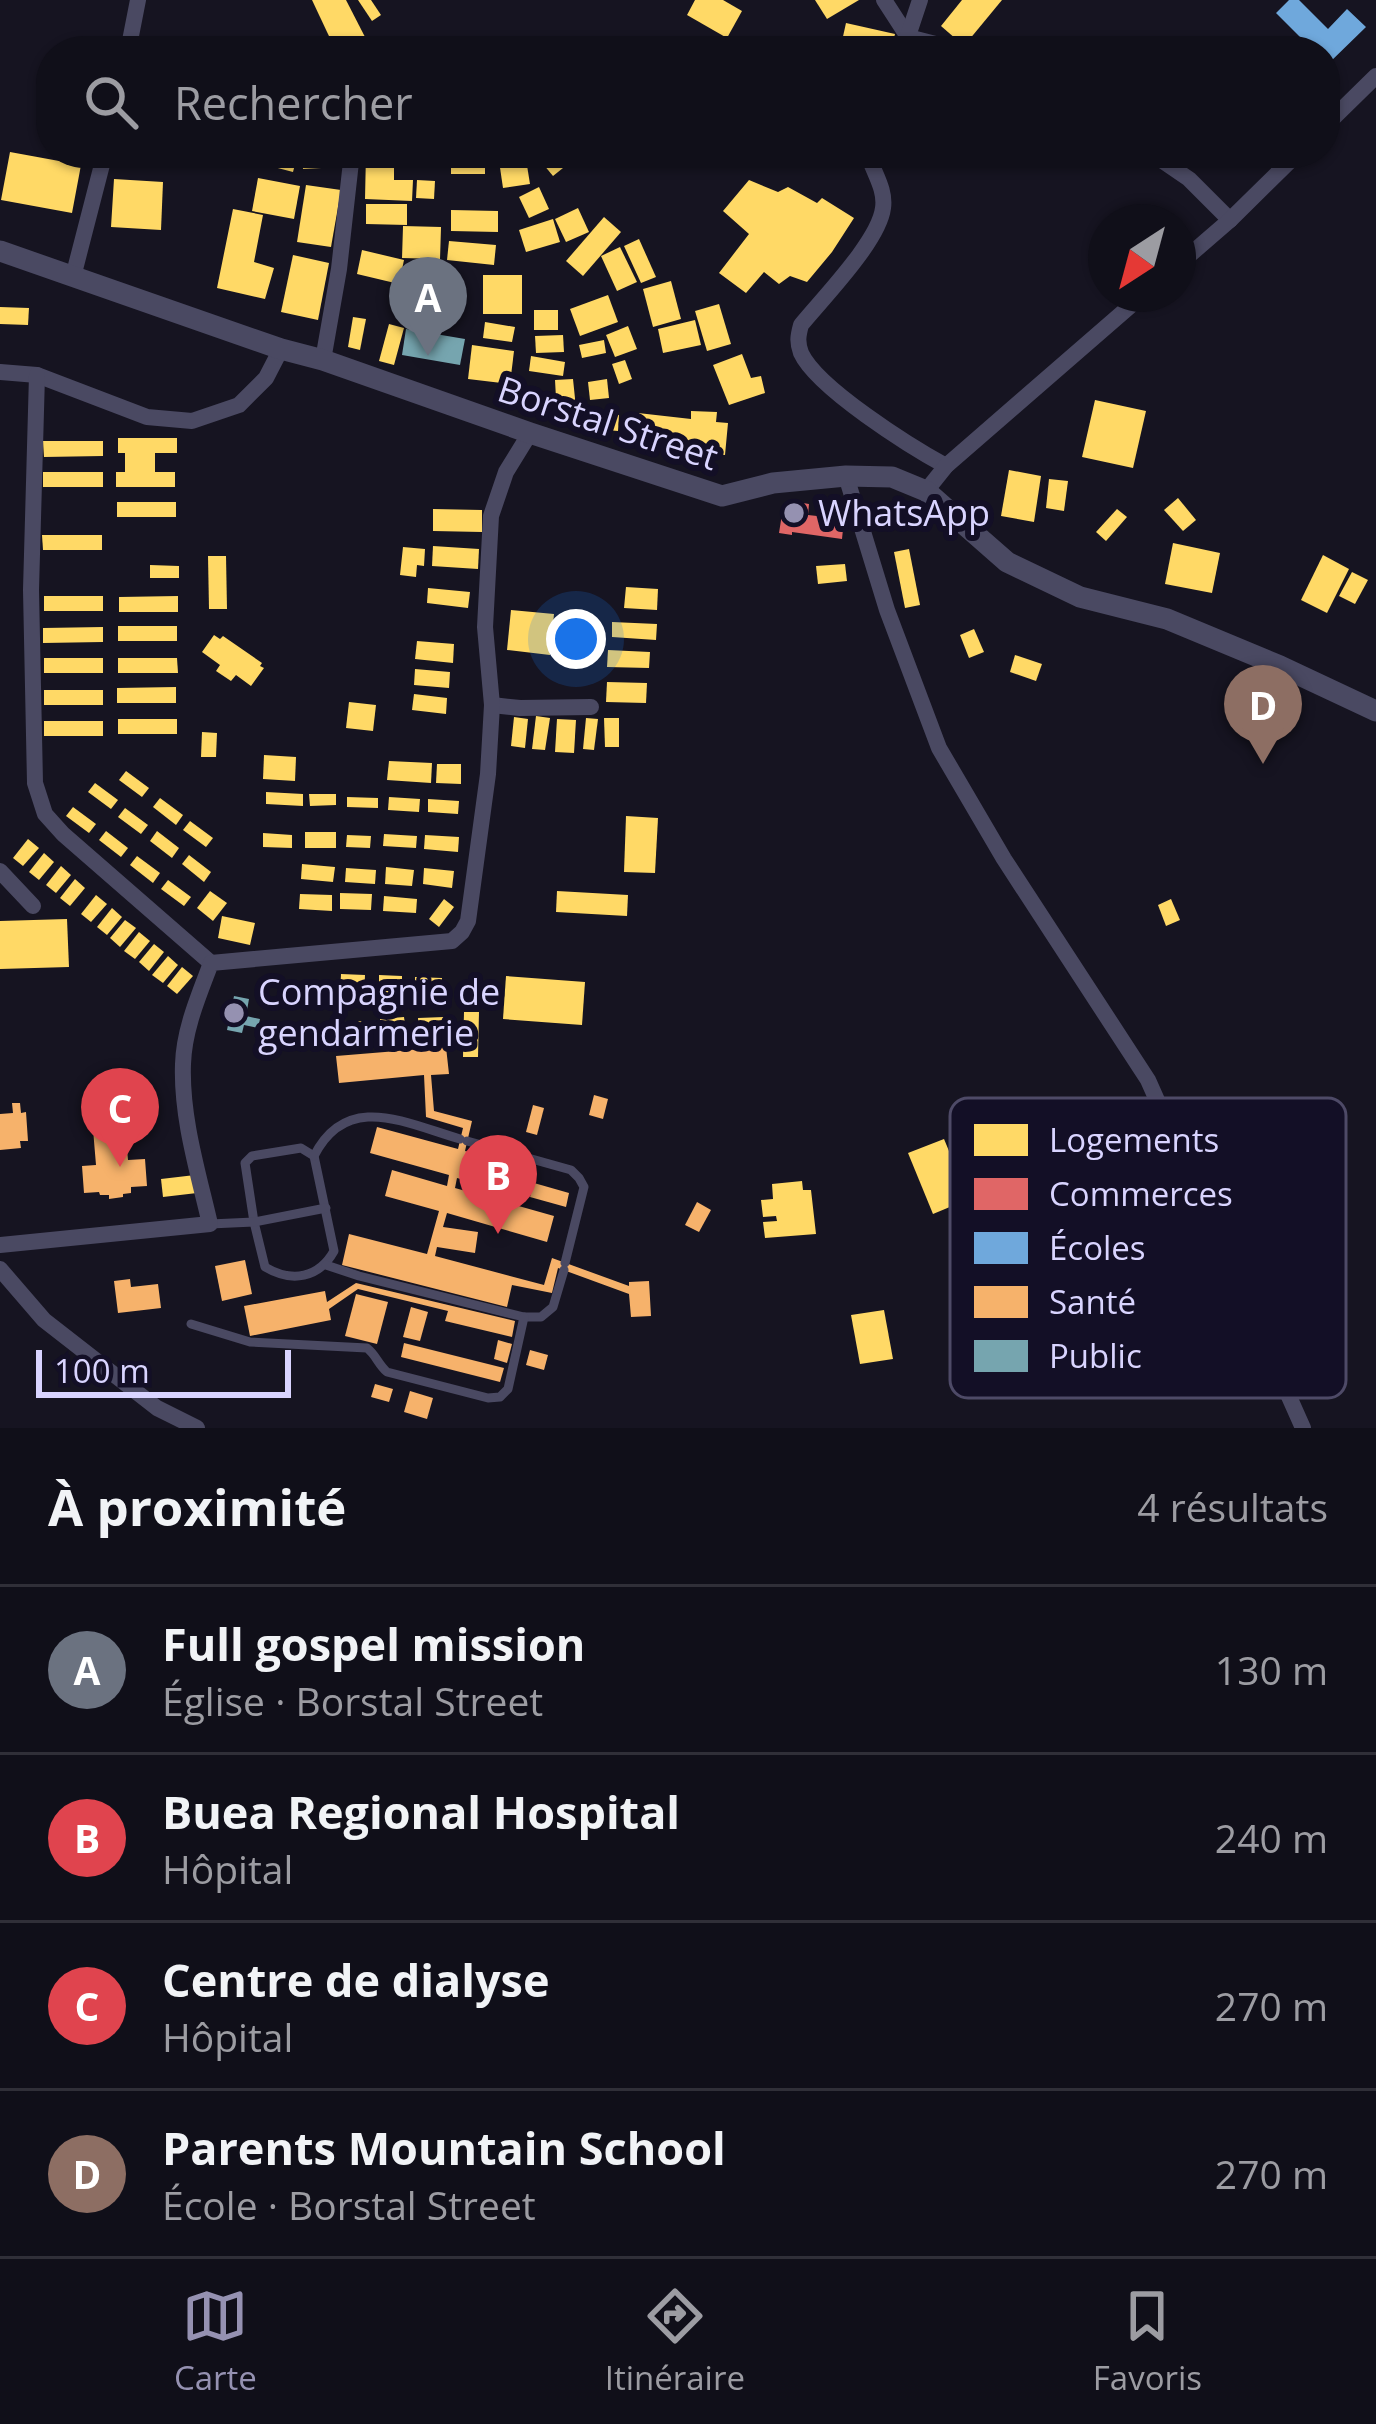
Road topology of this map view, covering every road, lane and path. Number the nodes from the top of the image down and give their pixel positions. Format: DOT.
graph roads {
  1 [pos="139,0"];
  2 [pos="884,0"];
  3 [pos="920,0"];
  4 [pos="131,36"];
  5 [pos="901,36"];
  6 [pos="908,36"];
  7 [pos="1376,76"];
  8 [pos="1340,111"];
  9 [pos="101,168"];
  10 [pos="350,168"];
  11 [pos="874,168"];
  12 [pos="1172,168"];
  13 [pos="1283,168"];
  14 [pos="1230,220"];
  15 [pos="1196,249"];
  16 [pos="0,251"];
  17 [pos="73,277"];
  18 [pos="1123,312"];
  19 [pos="280,349"];
  20 [pos="323,360"];
  21 [pos="0,372"];
  22 [pos="37,375"];
  23 [pos="530,433"];
  24 [pos="946,466"];
  25 [pos="846,476"];
  26 [pos="926,491"];
  27 [pos="493,705"];
  28 [pos="591,707"];
  29 [pos="1376,711"];
  30 [pos="0,871"];
  31 [pos="33,906"];
  32 [pos="211,963"];
  33 [pos="1156,1098"];
  34 [pos="314,1156"];
  35 [pos="326,1208"];
  36 [pos="254,1222"];
  37 [pos="210,1224"];
  38 [pos="0,1245"];
  39 [pos="326,1265"];
  40 [pos="0,1269"];
  41 [pos="524,1317"];
  42 [pos="190,1324"];
  43 [pos="1290,1398"];
  44 [pos="197,1428"];
  45 [pos="1303,1428"];
  1 -- 4 [label="street"];
  2 -- 5 [label="street"];
  3 -- 6 [label="street"];
  7 -- 8 [label="street"];
  9 -- 17 [label="street"];
  10 -- 20 [label="street"];
  11 -- 24 [label="street"];
  12 -- 14 [label="street"];
  13 -- 14 [label="street"];
  14 -- 15 [label="street"];
  16 -- 17 [label="street, Borstal Street"];
  17 -- 19 [label="street, Borstal Street"];
  18 -- 24 [label="street"];
  19 -- 20 [label="street, Borstal Street"];
  19 -- 22 [label="street"];
  20 -- 23 [label="street, Borstal Street"];
  21 -- 22 [label="street"];
  22 -- 32 [label="street"];
  23 -- 25 [label="street, Borstal Street"];
  23 -- 27 [label="street"];
  24 -- 26 [label="street"];
  25 -- 26 [label="street, Borstal Street"];
  25 -- 33 [label="street"];
  26 -- 29 [label="street, Borstal Street"];
  27 -- 28 [label="street"];
  27 -- 32 [label="street"];
  30 -- 31 [label="street"];
  32 -- 37 [label="street"];
  34 -- 35 [label="lane"];
  34 -- 36 [label="lane"];
  34 -- 41 [label="lane"];
  35 -- 36 [label="lane"];
  35 -- 39 [label="lane"];
  36 -- 37 [label="lane"];
  36 -- 39 [label="lane"];
  37 -- 38 [label="street"];
  39 -- 41 [label="lane"];
  40 -- 44 [label="street"];
  41 -- 42 [label="lane"];
  43 -- 45 [label="street"];
}
